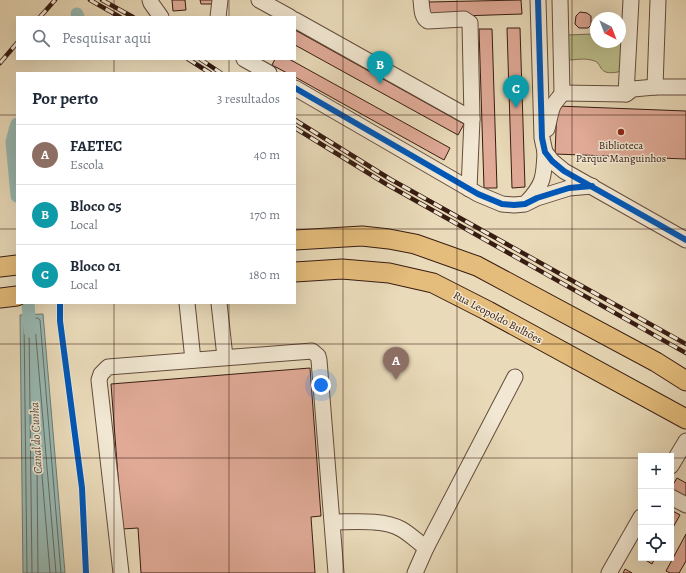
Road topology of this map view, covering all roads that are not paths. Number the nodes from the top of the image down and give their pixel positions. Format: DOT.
graph roads {
  1 [pos="150,0"];
  2 [pos="220,0"];
  3 [pos="259,0"];
  4 [pos="421,0"];
  5 [pos="538,0"];
  6 [pos="560,0"];
  7 [pos="631,0"];
  8 [pos="658,0"];
  9 [pos="160,16"];
  10 [pos="218,16"];
  11 [pos="288,16"];
  12 [pos="296,21"];
  13 [pos="246,60"];
  14 [pos="267,72"];
  15 [pos="655,87"];
  16 [pos="686,87"];
  17 [pos="296,89"];
  18 [pos="562,93"];
  19 [pos="626,94"];
  20 [pos="472,119"];
  21 [pos="544,149"];
  22 [pos="592,186"];
  23 [pos="469,189"];
  24 [pos="525,204"];
  25 [pos="296,240"];
  26 [pos="686,240"];
  27 [pos="16,265"];
  28 [pos="0,267"];
  29 [pos="296,272"];
  30 [pos="16,296"];
  31 [pos="0,298"];
  32 [pos="187,304"];
  33 [pos="219,304"];
  34 [pos="226,357"];
  35 [pos="193,360"];
  36 [pos="515,377"];
  37 [pos="686,381"];
  38 [pos="686,419"];
  39 [pos="686,441"];
  40 [pos="674,461"];
  41 [pos="674,498"];
  42 [pos="686,505"];
  43 [pos="333,522"];
  44 [pos="638,522"];
  45 [pos="426,548"];
  46 [pos="122,573"];
  47 [pos="336,573"];
  48 [pos="415,573"];
  49 [pos="609,573"];
  1 -- 9 [label="street"];
  2 -- 10 [label="street"];
  3 -- 11 [label="street"];
  4 -- 20 [label="street"];
  5 -- 21 [label="street"];
  6 -- 18 [label="street"];
  7 -- 19 [label="street"];
  8 -- 15 [label="street"];
  12 -- 20 [label="street"];
  13 -- 14 [label="street"];
  15 -- 16 [label="street"];
  15 -- 19 [label="street"];
  17 -- 23 [label="street"];
  18 -- 19 [label="street"];
  18 -- 21 [label="street"];
  20 -- 23 [label="street"];
  21 -- 22 [label="street"];
  21 -- 24 [label="street"];
  22 -- 24 [label="street"];
  22 -- 26 [label="street"];
  23 -- 24 [label="street"];
  25 -- 37 [label="main road"];
  27 -- 28 [label="main road"];
  29 -- 38 [label="main road, Rua Leopoldo Bulhões"];
  30 -- 31 [label="main road"];
  32 -- 35 [label="street"];
  33 -- 34 [label="street"];
  34 -- 35 [label="street"];
  34 -- 43 [label="street"];
  35 -- 46 [label="street"];
  36 -- 45 [label="street"];
  39 -- 40 [label="street"];
  41 -- 42 [label="street"];
  43 -- 45 [label="street"];
  43 -- 47 [label="street"];
  44 -- 49 [label="street"];
  45 -- 48 [label="street"];
}
